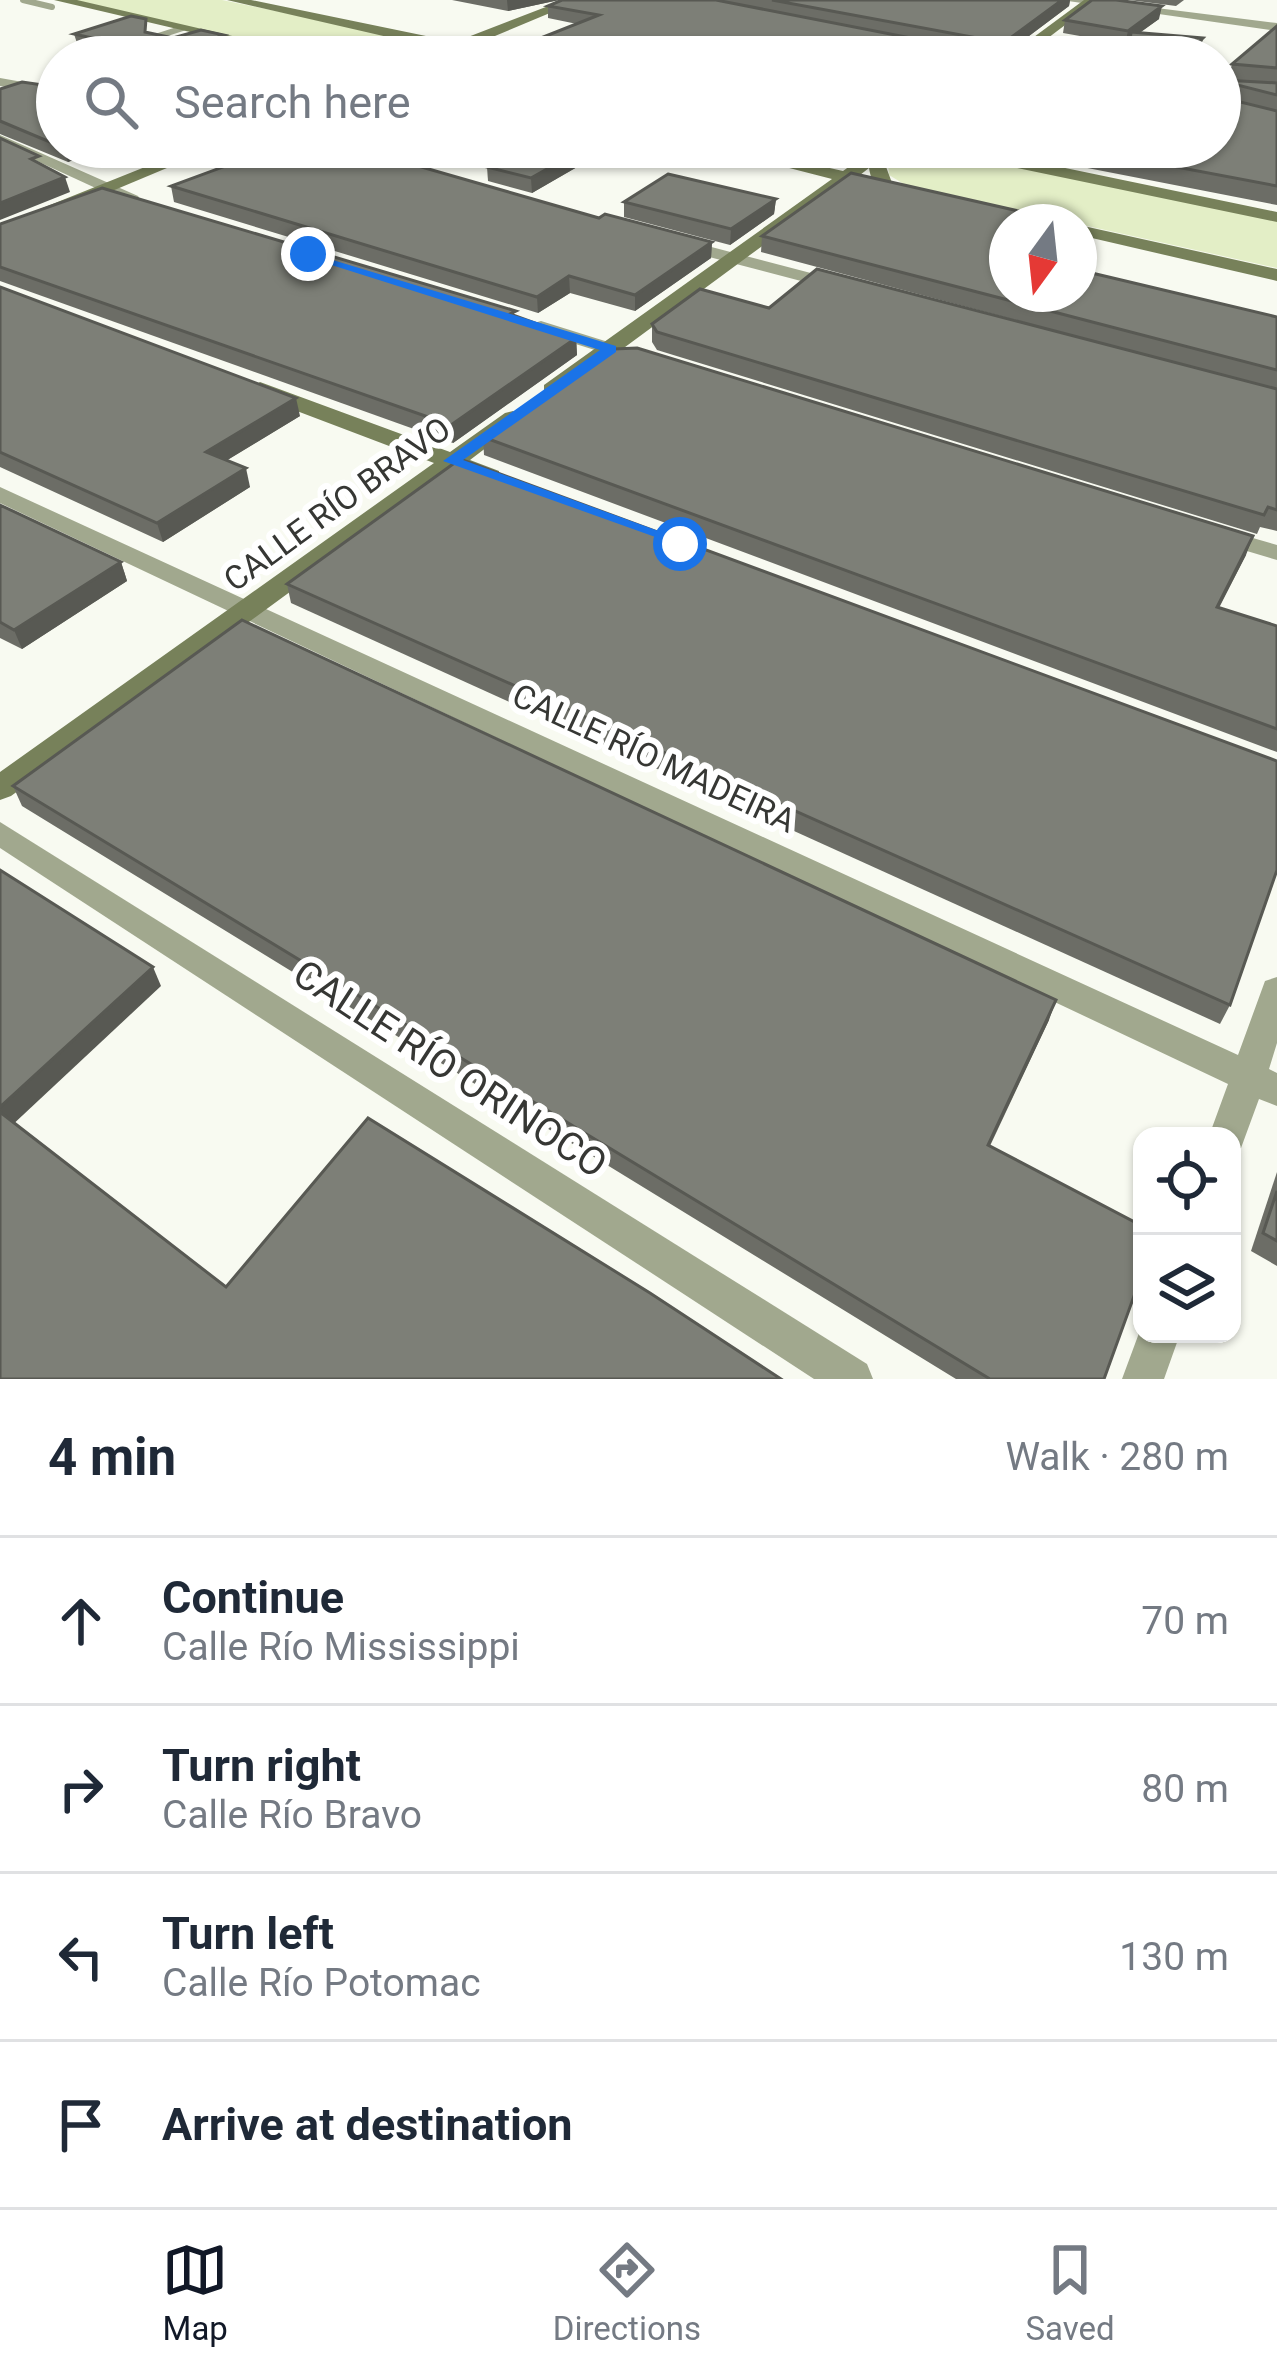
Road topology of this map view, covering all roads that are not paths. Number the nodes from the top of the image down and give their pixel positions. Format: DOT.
graph roads {
  1 [pos="23,0"];
  2 [pos="233,0"];
  3 [pos="575,0"];
  4 [pos="1067,0"];
  5 [pos="1090,2"];
  6 [pos="56,3"];
  7 [pos="183,28"];
  8 [pos="1277,28"];
  9 [pos="209,33"];
  10 [pos="158,36"];
  11 [pos="201,36"];
  12 [pos="222,36"];
  13 [pos="408,36"];
  14 [pos="491,36"];
  15 [pos="1043,36"];
  16 [pos="0,82"];
  17 [pos="36,88"];
  18 [pos="0,139"];
  19 [pos="36,157"];
  20 [pos="59,168"];
  21 [pos="158,168"];
  22 [pos="808,168"];
  23 [pos="856,168"];
  24 [pos="877,168"];
  25 [pos="1043,168"];
  26 [pos="844,176"];
  27 [pos="889,187"];
  28 [pos="104,190"];
  29 [pos="911,192"];
  30 [pos="160,207"];
  31 [pos="1277,217"];
  32 [pos="0,232"];
  33 [pos="1097,234"];
  34 [pos="654,237"];
  35 [pos="733,258"];
  36 [pos="1277,274"];
  37 [pos="863,292"];
  38 [pos="529,323"];
  39 [pos="611,349"];
  40 [pos="647,360"];
  41 [pos="240,381"];
  42 [pos="451,461"];
  43 [pos="511,483"];
  44 [pos="0,494"];
  45 [pos="1189,526"];
  46 [pos="1277,553"];
  47 [pos="248,608"];
  48 [pos="0,788"];
  49 [pos="0,833"];
  50 [pos="1277,991"];
  51 [pos="1263,1083"];
  52 [pos="1234,1127"];
  53 [pos="1156,1343"];
  54 [pos="852,1379"];
  55 [pos="1143,1379"];
  1 -- 6 [label="lane"];
  2 -- 13 [label="street"];
  3 -- 14 [label="street"];
  4 -- 5 [label="street"];
  5 -- 8 [label="street"];
  5 -- 15 [label="street"];
  6 -- 7 [label="street"];
  7 -- 9 [label="street"];
  7 -- 10 [label="lane"];
  9 -- 11 [label="lane"];
  9 -- 12 [label="street"];
  16 -- 17 [label="street"];
  18 -- 19 [label="street"];
  20 -- 28 [label="street"];
  21 -- 28 [label="street"];
  22 -- 26 [label="street"];
  23 -- 26 [label="street, CALLE RÍO BRAVO"];
  24 -- 27 [label="street"];
  25 -- 31 [label="street"];
  26 -- 27 [label="street"];
  26 -- 35 [label="street, CALLE RÍO BRAVO"];
  27 -- 29 [label="street"];
  28 -- 30 [label="street"];
  28 -- 32 [label="street"];
  33 -- 36 [label="street"];
  34 -- 35 [label="street"];
  35 -- 37 [label="street"];
  35 -- 39 [label="street, CALLE RÍO BRAVO"];
  38 -- 39 [label="street"];
  39 -- 40 [label="street"];
  39 -- 42 [label="street, CALLE RÍO BRAVO"];
  41 -- 42 [label="street"];
  42 -- 43 [label="street"];
  42 -- 47 [label="street, CALLE RÍO BRAVO"];
  44 -- 47 [label="street, CALLE RÍO MADEIRA"];
  45 -- 46 [label="street"];
  47 -- 48 [label="street, CALLE RÍO BRAVO"];
  47 -- 51 [label="street, CALLE RÍO MADEIRA"];
  49 -- 54 [label="street, CALLE RÍO ORINOCO"];
  50 -- 51 [label="street"];
  51 -- 52 [label="street"];
  53 -- 55 [label="street"];
}
